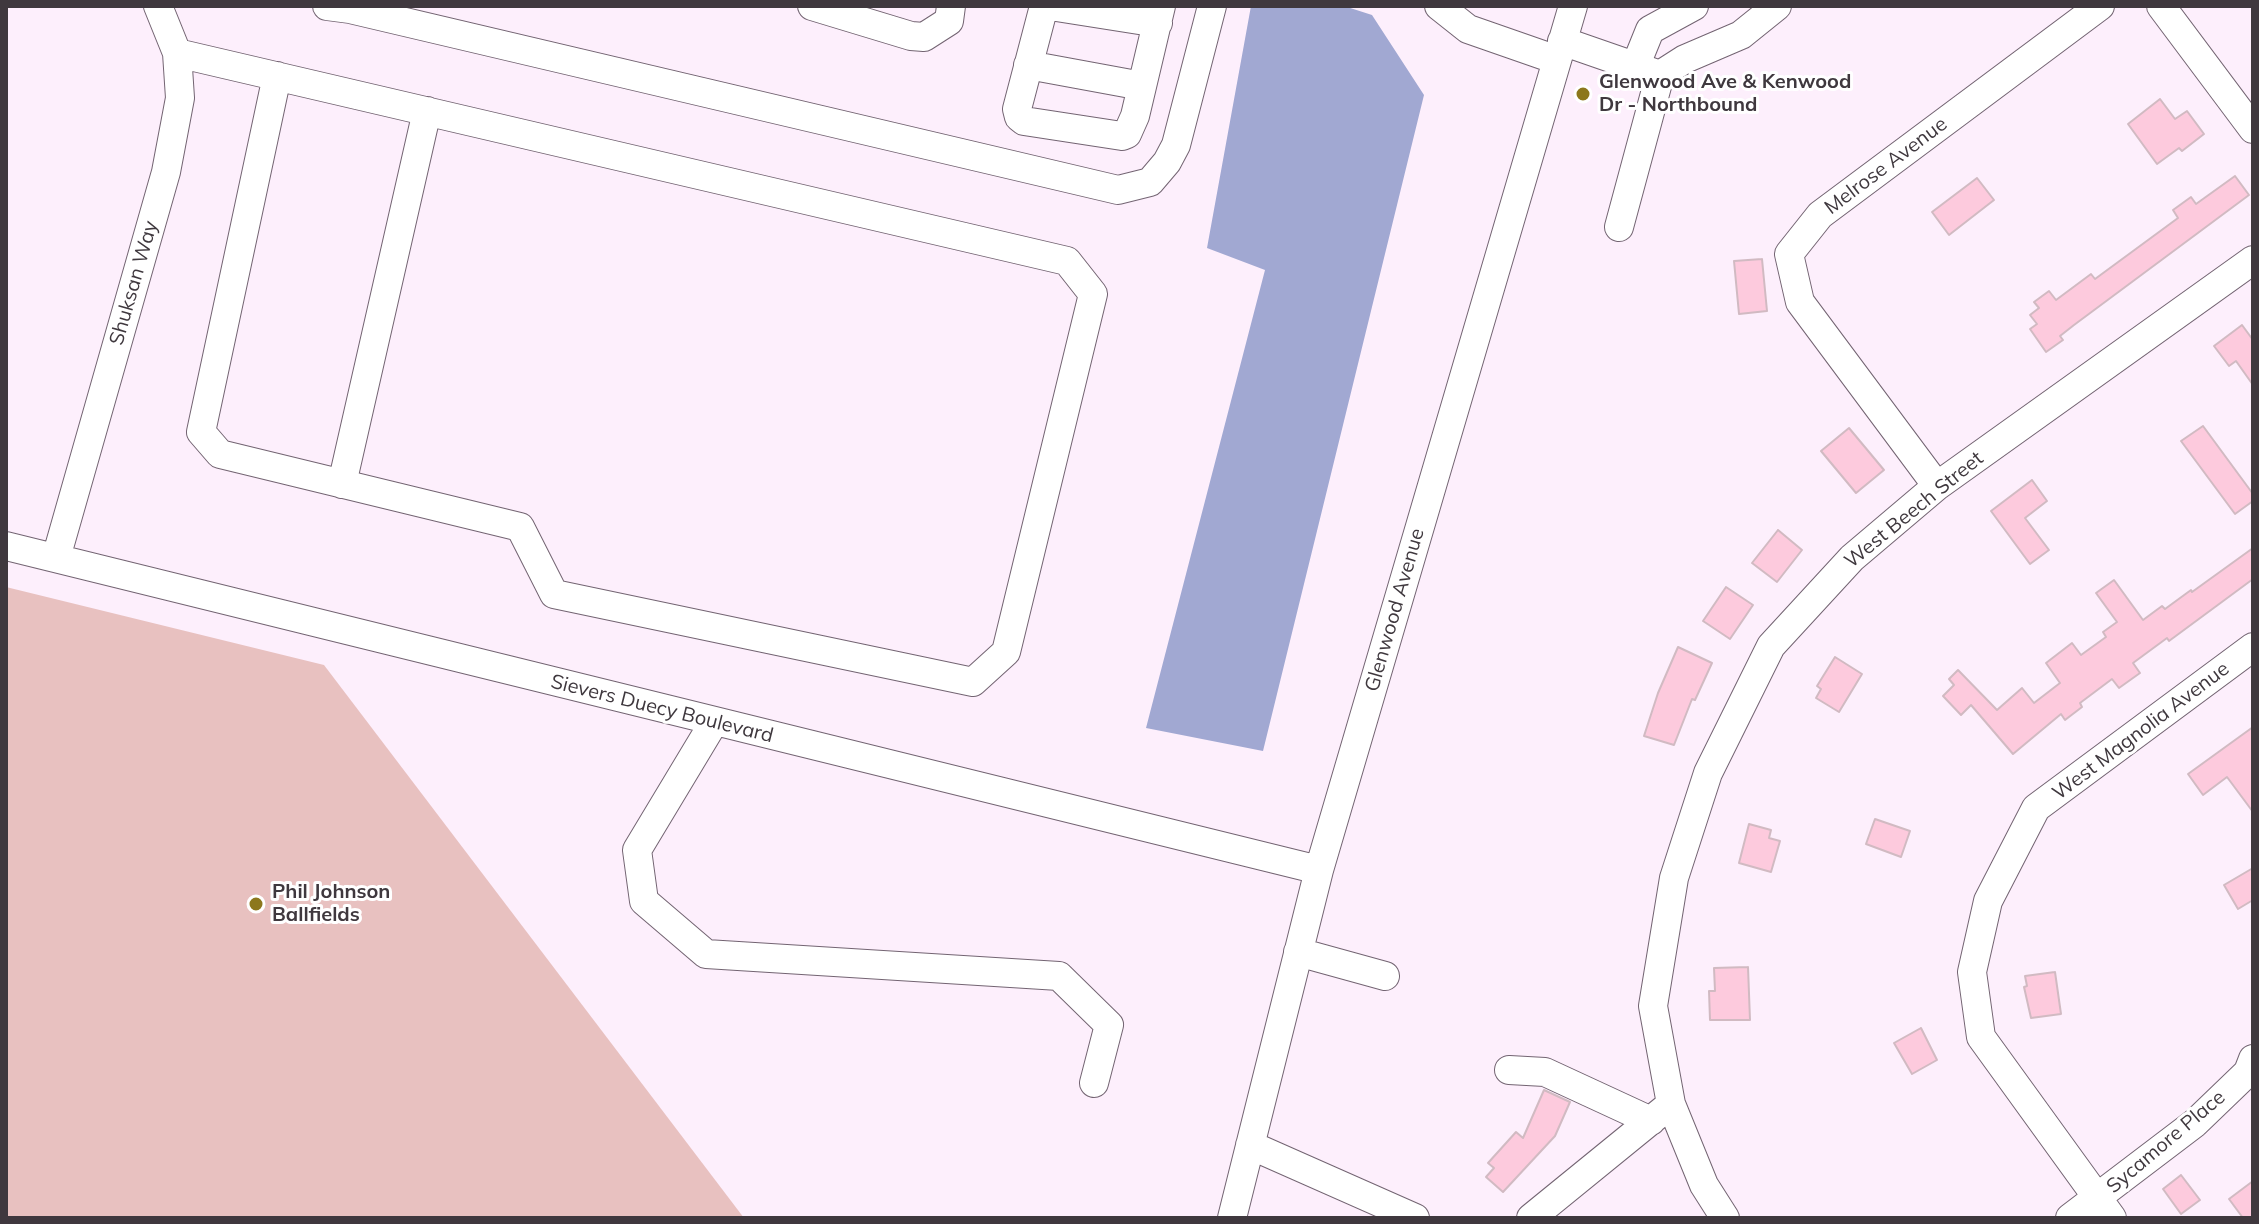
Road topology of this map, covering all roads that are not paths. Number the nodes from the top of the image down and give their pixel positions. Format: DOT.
graph roads {
  1 [pos="158,6"];
  2 [pos="327,6"];
  3 [pos="812,6"];
  4 [pos="951,6"];
  5 [pos="1047,6"];
  6 [pos="1212,6"];
  7 [pos="1439,6"];
  8 [pos="1573,6"];
  9 [pos="1694,6"];
  10 [pos="1777,6"];
  11 [pos="2100,6"];
  12 [pos="2161,6"];
  13 [pos="361,9"];
  14 [pos="1160,14"];
  15 [pos="1560,51"];
  16 [pos="177,53"];
  17 [pos="1028,65"];
  18 [pos="1648,71"];
  19 [pos="277,76"];
  20 [pos="1142,86"];
  21 [pos="427,111"];
  22 [pos="2253,129"];
  23 [pos="1619,227"];
  24 [pos="2253,260"];
  25 [pos="342,484"];
  26 [pos="1937,486"];
  27 [pos="6,546"];
  28 [pos="56,558"];
  29 [pos="2253,647"];
  30 [pos="714,722"];
  31 [pos="1319,870"];
  32 [pos="1298,952"];
  33 [pos="1385,976"];
  34 [pos="2253,1059"];
  35 [pos="1509,1070"];
  36 [pos="1094,1083"];
  37 [pos="1661,1112"];
  38 [pos="1250,1145"];
  39 [pos="2104,1208"];
  40 [pos="1232,1218"];
  41 [pos="1415,1218"];
  42 [pos="1531,1218"];
  43 [pos="1725,1218"];
  44 [pos="2070,1218"];
  1 -- 16 [label="street, Shuksan Way"];
  2 -- 13 [label="street"];
  3 -- 4 [label="street"];
  5 -- 14 [label="street"];
  5 -- 17 [label="street"];
  6 -- 13 [label="street"];
  7 -- 15 [label="street"];
  8 -- 15 [label="street, Glenwood Avenue"];
  9 -- 18 [label="street"];
  10 -- 18 [label="street"];
  11 -- 26 [label="street, Melrose Avenue"];
  12 -- 22 [label="street"];
  14 -- 20 [label="street"];
  15 -- 18 [label="street"];
  15 -- 31 [label="street, Glenwood Avenue"];
  16 -- 19 [label="street"];
  16 -- 28 [label="street, Shuksan Way"];
  17 -- 20 [label="street"];
  17 -- 20 [label="street"];
  18 -- 23 [label="street"];
  19 -- 21 [label="street"];
  19 -- 25 [label="street"];
  21 -- 25 [label="street"];
  21 -- 25 [label="street"];
  24 -- 26 [label="street, West Beech Street"];
  26 -- 37 [label="street, West Beech Street"];
  27 -- 28 [label="street, Sievers Duecy Boulevard"];
  28 -- 30 [label="street, Sievers Duecy Boulevard"];
  29 -- 39 [label="street, West Magnolia Avenue"];
  30 -- 31 [label="street, Sievers Duecy Boulevard"];
  30 -- 36 [label="street"];
  31 -- 32 [label="street, Glenwood Avenue"];
  32 -- 33 [label="street"];
  32 -- 38 [label="street, Glenwood Avenue"];
  34 -- 39 [label="street, Sycamore Place"];
  35 -- 37 [label="street"];
  37 -- 42 [label="street"];
  37 -- 43 [label="street, West Beech Street"];
  38 -- 40 [label="street, Glenwood Avenue"];
  38 -- 41 [label="street"];
  39 -- 44 [label="street, Sycamore Place"];
}
